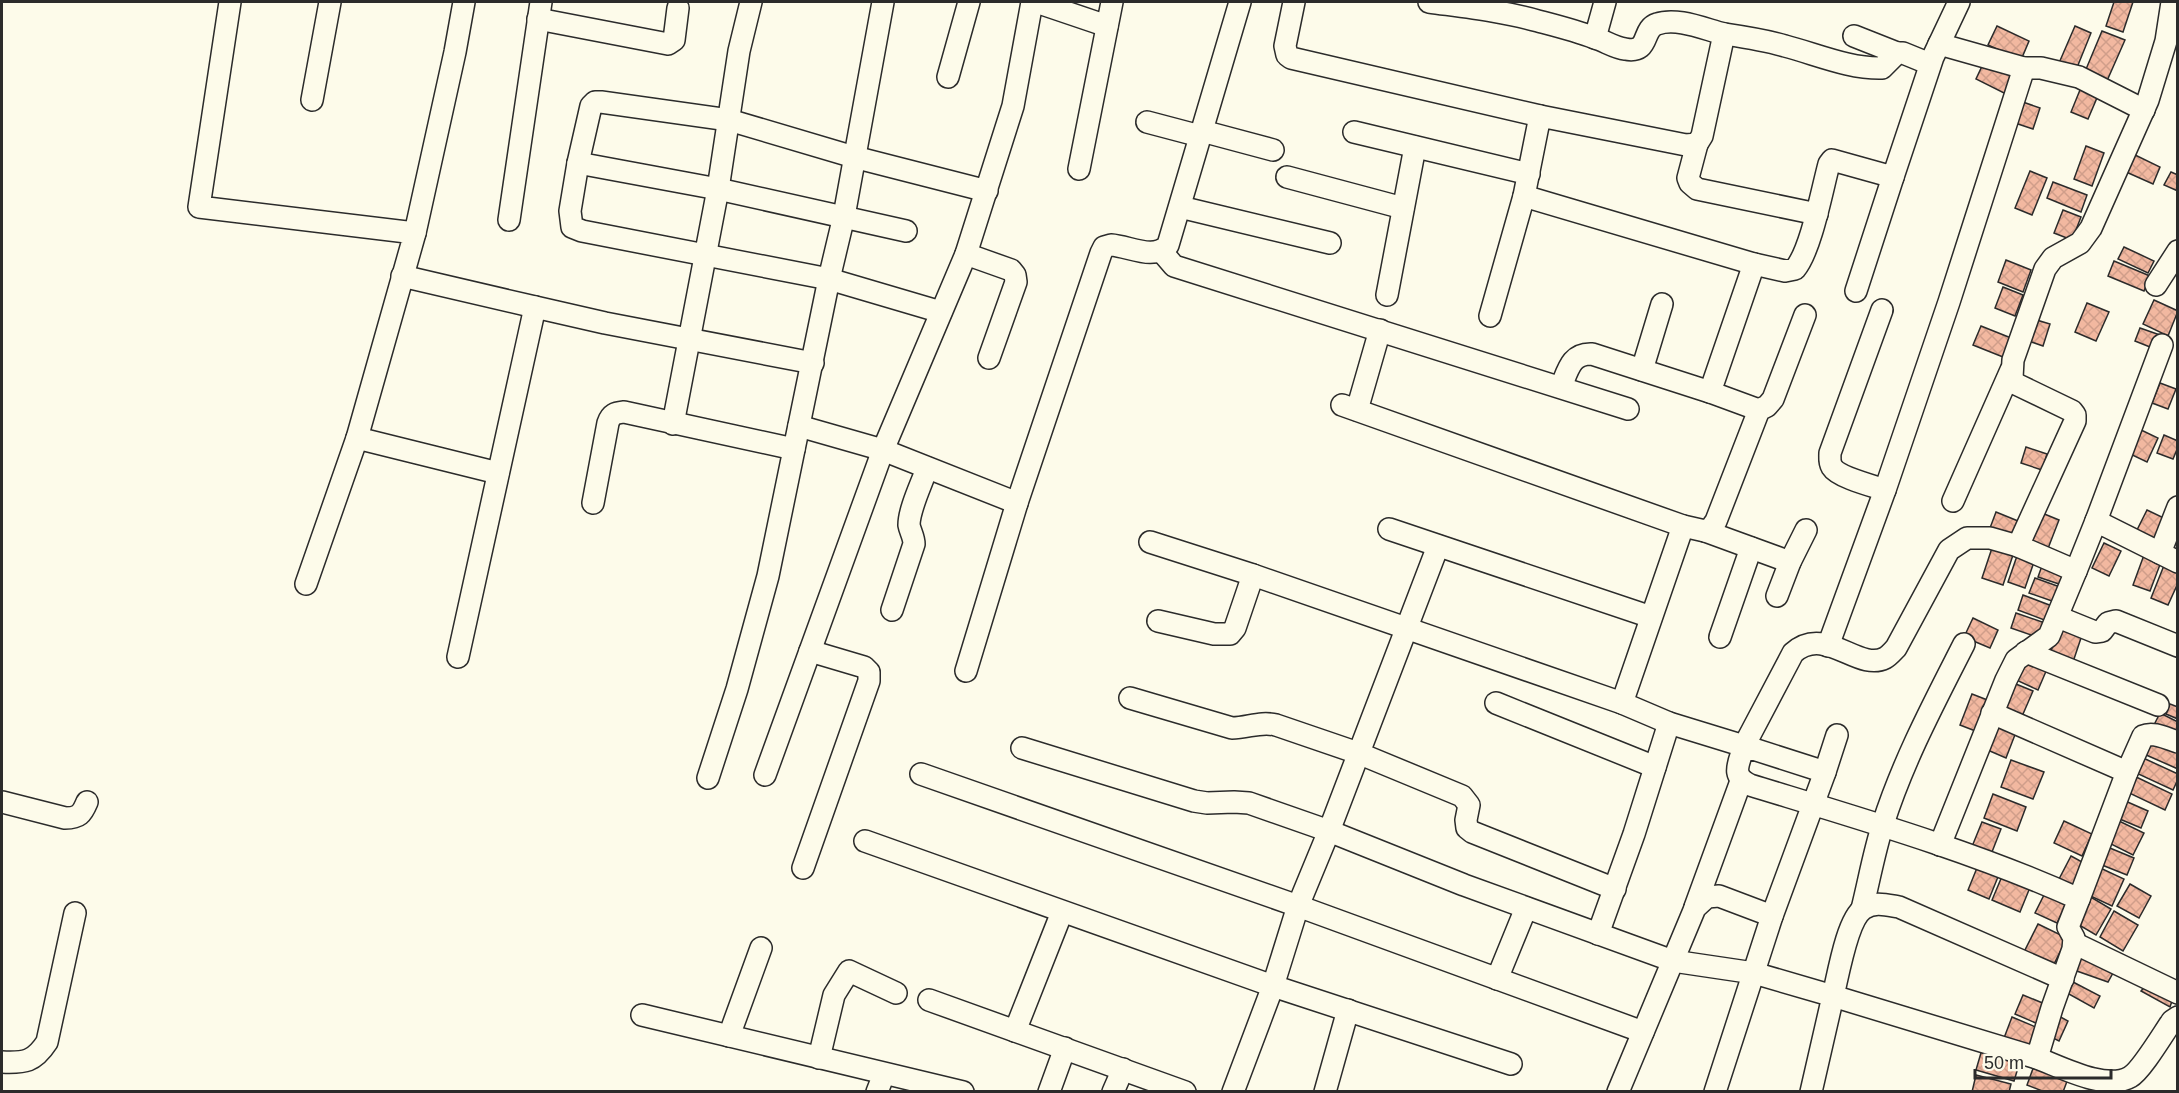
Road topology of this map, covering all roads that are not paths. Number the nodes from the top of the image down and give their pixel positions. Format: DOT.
graph roads {
  1 [pos="230,2"];
  2 [pos="330,2"];
  3 [pos="464,2"];
  4 [pos="751,2"];
  5 [pos="883,2"];
  6 [pos="969,2"];
  7 [pos="1034,2"];
  8 [pos="1113,2"];
  9 [pos="1240,2"];
  10 [pos="1294,2"];
  11 [pos="1430,2"];
  12 [pos="1605,2"];
  13 [pos="1959,2"];
  14 [pos="678,8"];
  15 [pos="539,10"];
  16 [pos="1536,11"];
  17 [pos="2173,11"];
  18 [pos="1107,26"];
  19 [pos="1724,34"];
  20 [pos="1854,36"];
  21 [pos="1594,38"];
  22 [pos="1938,44"];
  23 [pos="1897,53"];
  24 [pos="1930,64"];
  25 [pos="2024,68"];
  26 [pos="948,77"];
  27 [pos="312,100"];
  28 [pos="2144,110"];
  29 [pos="1540,116"];
  30 [pos="729,120"];
  31 [pos="1147,122"];
  32 [pos="1354,132"];
  33 [pos="1201,134"];
  34 [pos="1697,144"];
  35 [pos="1415,147"];
  36 [pos="1273,150"];
  37 [pos="854,157"];
  38 [pos="578,163"];
  39 [pos="1079,169"];
  40 [pos="1528,174"];
  41 [pos="1287,177"];
  42 [pos="1893,177"];
  43 [pos="718,189"];
  44 [pos="987,191"];
  45 [pos="1524,195"];
  46 [pos="1179,207"];
  47 [pos="1403,208"];
  48 [pos="1817,214"];
  49 [pos="844,216"];
  50 [pos="509,220"];
  51 [pos="906,231"];
  52 [pos="415,233"];
  53 [pos="1330,243"];
  54 [pos="2178,251"];
  55 [pos="1162,252"];
  56 [pos="706,254"];
  57 [pos="966,254"];
  58 [pos="1754,264"];
  59 [pos="402,276"];
  60 [pos="829,279"];
  61 [pos="2156,285"];
  62 [pos="1856,291"];
  63 [pos="1387,295"];
  64 [pos="1662,304"];
  65 [pos="535,307"];
  66 [pos="1882,310"];
  67 [pos="940,312"];
  68 [pos="1805,315"];
  69 [pos="1490,316"];
  70 [pos="1380,330"];
  71 [pos="689,340"];
  72 [pos="2162,345"];
  73 [pos="989,358"];
  74 [pos="813,363"];
  75 [pos="1642,370"];
  76 [pos="2011,370"];
  77 [pos="1561,387"];
  78 [pos="1710,392"];
  79 [pos="1628,409"];
  80 [pos="1759,410"];
  81 [pos="673,424"];
  82 [pos="799,426"];
  83 [pos="357,438"];
  84 [pos="794,449"];
  85 [pos="883,450"];
  86 [pos="927,468"];
  87 [pos="498,472"];
  88 [pos="1885,490"];
  89 [pos="1953,501"];
  90 [pos="593,503"];
  91 [pos="1017,503"];
  92 [pos="2178,507"];
  93 [pos="2096,521"];
  94 [pos="1683,526"];
  95 [pos="1389,529"];
  96 [pos="1806,530"];
  97 [pos="1705,531"];
  98 [pos="1150,542"];
  99 [pos="1438,546"];
  100 [pos="2018,546"];
  101 [pos="1751,548"];
  102 [pos="2169,558"];
  103 [pos="1790,562"];
  104 [pos="2076,571"];
  105 [pos="1253,575"];
  106 [pos="306,584"];
  107 [pos="1777,596"];
  108 [pos="892,610"];
  109 [pos="1651,617"];
  110 [pos="2058,617"];
  111 [pos="1158,621"];
  112 [pos="1407,629"];
  113 [pos="1720,637"];
  114 [pos="1964,644"];
  115 [pos="1828,646"];
  116 [pos="2178,646"];
  117 [pos="810,651"];
  118 [pos="2026,652"];
  119 [pos="458,657"];
  120 [pos="966,671"];
  121 [pos="1130,698"];
  122 [pos="1496,703"];
  123 [pos="1622,703"];
  124 [pos="2158,705"];
  125 [pos="1992,713"];
  126 [pos="1669,723"];
  127 [pos="1837,735"];
  128 [pos="2178,742"];
  129 [pos="1744,746"];
  130 [pos="1022,748"];
  131 [pos="1358,753"];
  132 [pos="1655,766"];
  133 [pos="1824,772"];
  134 [pos="2127,772"];
  135 [pos="921,774"];
  136 [pos="765,775"];
  137 [pos="708,778"];
  138 [pos="1741,781"];
  139 [pos="2,802"];
  140 [pos="87,802"];
  141 [pos="1814,805"];
  142 [pos="1883,825"];
  143 [pos="1329,831"];
  144 [pos="865,841"];
  145 [pos="1940,845"];
  146 [pos="803,868"];
  147 [pos="1615,889"];
  148 [pos="2079,899"];
  149 [pos="1298,906"];
  150 [pos="1526,908"];
  151 [pos="1695,908"];
  152 [pos="1863,909"];
  153 [pos="1062,912"];
  154 [pos="75,913"];
  155 [pos="1772,916"];
  156 [pos="1598,934"];
  157 [pos="2074,943"];
  158 [pos="761,948"];
  159 [pos="1673,961"];
  160 [pos="1754,973"];
  161 [pos="1497,978"];
  162 [pos="2063,979"];
  163 [pos="1273,986"];
  164 [pos="896,993"];
  165 [pos="2178,993"];
  166 [pos="1833,996"];
  167 [pos="929,1000"];
  168 [pos="1348,1010"];
  169 [pos="642,1015"];
  170 [pos="2178,1017"];
  171 [pos="1016,1032"];
  172 [pos="1643,1032"];
  173 [pos="729,1036"];
  174 [pos="1065,1048"];
  175 [pos="819,1058"];
  176 [pos="2037,1058"];
  177 [pos="2,1062"];
  178 [pos="1511,1064"];
  179 [pos="1123,1069"];
  180 [pos="880,1083"];
  181 [pos="963,1092"];
  182 [pos="1049,1092"];
  183 [pos="1113,1092"];
  184 [pos="1185,1092"];
  185 [pos="1233,1092"];
  186 [pos="1325,1092"];
  187 [pos="1618,1092"];
  188 [pos="1715,1092"];
  189 [pos="1811,1092"];
  1 -- 52 [label="street"];
  2 -- 27 [label="street"];
  3 -- 52 [label="street"];
  4 -- 30 [label="street"];
  5 -- 37 [label="street"];
  6 -- 26 [label="street"];
  7 -- 18 [label="street"];
  7 -- 44 [label="street"];
  8 -- 18 [label="street"];
  9 -- 33 [label="street"];
  10 -- 29 [label="street"];
  11 -- 16 [label="street"];
  12 -- 21 [label="street"];
  13 -- 22 [label="street"];
  14 -- 15 [label="street"];
  15 -- 50 [label="street"];
  16 -- 21 [label="street"];
  17 -- 28 [label="street"];
  18 -- 39 [label="street"];
  19 -- 21 [label="street"];
  19 -- 23 [label="street"];
  19 -- 34 [label="street"];
  20 -- 23 [label="street"];
  22 -- 24 [label="street"];
  22 -- 25 [label="street"];
  23 -- 24 [label="street"];
  24 -- 42 [label="street"];
  25 -- 28 [label="street"];
  25 -- 88 [label="street"];
  28 -- 76 [label="street"];
  29 -- 34 [label="street"];
  29 -- 40 [label="street"];
  30 -- 37 [label="street"];
  30 -- 38 [label="street"];
  30 -- 43 [label="street"];
  31 -- 33 [label="street"];
  32 -- 35 [label="street"];
  33 -- 36 [label="street"];
  33 -- 46 [label="street"];
  34 -- 48 [label="street"];
  35 -- 40 [label="street"];
  35 -- 47 [label="street"];
  37 -- 44 [label="street"];
  37 -- 49 [label="street"];
  38 -- 43 [label="street"];
  38 -- 56 [label="street"];
  40 -- 45 [label="street"];
  41 -- 47 [label="street"];
  42 -- 48 [label="street"];
  42 -- 62 [label="street"];
  43 -- 49 [label="street"];
  43 -- 56 [label="street"];
  44 -- 57 [label="street"];
  45 -- 58 [label="street"];
  45 -- 69 [label="street"];
  46 -- 53 [label="street"];
  46 -- 55 [label="street"];
  47 -- 63 [label="street"];
  48 -- 58 [label="street"];
  49 -- 51 [label="street"];
  49 -- 60 [label="street"];
  52 -- 59 [label="street"];
  54 -- 61 [label="street"];
  55 -- 70 [label="street"];
  55 -- 91 [label="street"];
  56 -- 60 [label="street"];
  56 -- 71 [label="street"];
  57 -- 67 [label="street"];
  57 -- 73 [label="street"];
  58 -- 78 [label="street"];
  59 -- 65 [label="street"];
  59 -- 83 [label="street"];
  60 -- 67 [label="street"];
  60 -- 74 [label="street"];
  64 -- 75 [label="street"];
  65 -- 71 [label="street"];
  65 -- 87 [label="street"];
  66 -- 88 [label="street"];
  67 -- 85 [label="street"];
  68 -- 80 [label="street"];
  70 -- 77 [label="street"];
  70 -- 94 [label="street"];
  71 -- 74 [label="street"];
  71 -- 81 [label="street"];
  72 -- 93 [label="street"];
  74 -- 82 [label="street"];
  75 -- 77 [label="street"];
  75 -- 78 [label="street"];
  76 -- 89 [label="street"];
  76 -- 100 [label="street"];
  77 -- 79 [label="street"];
  78 -- 80 [label="street"];
  80 -- 97 [label="street"];
  81 -- 84 [label="street"];
  81 -- 90 [label="street"];
  82 -- 84 [label="street"];
  82 -- 85 [label="street"];
  83 -- 87 [label="street"];
  83 -- 106 [label="street"];
  84 -- 137 [label="street"];
  85 -- 86 [label="street"];
  85 -- 117 [label="street"];
  86 -- 91 [label="street"];
  86 -- 108 [label="street"];
  87 -- 119 [label="street"];
  88 -- 115 [label="street"];
  91 -- 120 [label="street"];
  92 -- 102 [label="street"];
  93 -- 102 [label="street"];
  93 -- 104 [label="street"];
  94 -- 97 [label="street"];
  94 -- 109 [label="street"];
  95 -- 99 [label="street"];
  96 -- 103 [label="street"];
  97 -- 101 [label="street"];
  98 -- 105 [label="street"];
  99 -- 109 [label="street"];
  99 -- 112 [label="street"];
  100 -- 104 [label="street"];
  100 -- 115 [label="street"];
  101 -- 103 [label="street"];
  101 -- 113 [label="street"];
  103 -- 107 [label="street"];
  104 -- 110 [label="street"];
  105 -- 111 [label="street"];
  105 -- 112 [label="street"];
  109 -- 123 [label="street"];
  110 -- 116 [label="street"];
  110 -- 118 [label="street"];
  112 -- 123 [label="street"];
  112 -- 131 [label="street"];
  114 -- 142 [label="street"];
  115 -- 129 [label="street"];
  117 -- 136 [label="street"];
  117 -- 146 [label="street"];
  118 -- 124 [label="street"];
  118 -- 125 [label="street"];
  121 -- 131 [label="street"];
  122 -- 132 [label="street"];
  123 -- 126 [label="street"];
  125 -- 134 [label="street"];
  125 -- 145 [label="street"];
  126 -- 129 [label="street"];
  126 -- 132 [label="street"];
  127 -- 133 [label="street"];
  128 -- 134 [label="street"];
  129 -- 133 [label="street"];
  129 -- 138 [label="street"];
  130 -- 143 [label="street"];
  131 -- 143 [label="street"];
  131 -- 147 [label="street"];
  132 -- 147 [label="street"];
  133 -- 141 [label="street"];
  134 -- 148 [label="street"];
  135 -- 149 [label="street"];
  138 -- 141 [label="street"];
  138 -- 151 [label="street"];
  139 -- 140 [label="street"];
  141 -- 142 [label="street"];
  141 -- 155 [label="street"];
  142 -- 145 [label="street"];
  142 -- 152 [label="street"];
  143 -- 149 [label="street"];
  143 -- 150 [label="street"];
  144 -- 153 [label="street"];
  145 -- 148 [label="street"];
  147 -- 156 [label="street"];
  148 -- 157 [label="street"];
  149 -- 161 [label="street"];
  149 -- 163 [label="street"];
  150 -- 156 [label="street"];
  150 -- 161 [label="street"];
  151 -- 155 [label="street"];
  151 -- 159 [label="street"];
  152 -- 162 [label="street"];
  152 -- 166 [label="street"];
  153 -- 163 [label="street"];
  153 -- 171 [label="street"];
  154 -- 177 [label="street"];
  155 -- 160 [label="street"];
  156 -- 159 [label="street"];
  157 -- 162 [label="street"];
  157 -- 165 [label="street"];
  158 -- 173 [label="street"];
  159 -- 160 [label="street"];
  159 -- 172 [label="street"];
  160 -- 166 [label="street"];
  160 -- 188 [label="street"];
  161 -- 172 [label="street"];
  162 -- 176 [label="street"];
  163 -- 168 [label="street"];
  163 -- 185 [label="street"];
  164 -- 175 [label="street"];
  166 -- 176 [label="street"];
  166 -- 189 [label="street"];
  167 -- 171 [label="street"];
  168 -- 178 [label="street"];
  168 -- 186 [label="street"];
  169 -- 173 [label="street"];
  170 -- 176 [label="street"];
  171 -- 174 [label="street"];
  172 -- 187 [label="street"];
  173 -- 175 [label="street"];
  174 -- 179 [label="street"];
  174 -- 182 [label="street"];
  175 -- 180 [label="street"];
  179 -- 183 [label="street"];
  179 -- 184 [label="street"];
  180 -- 181 [label="street"];
}
